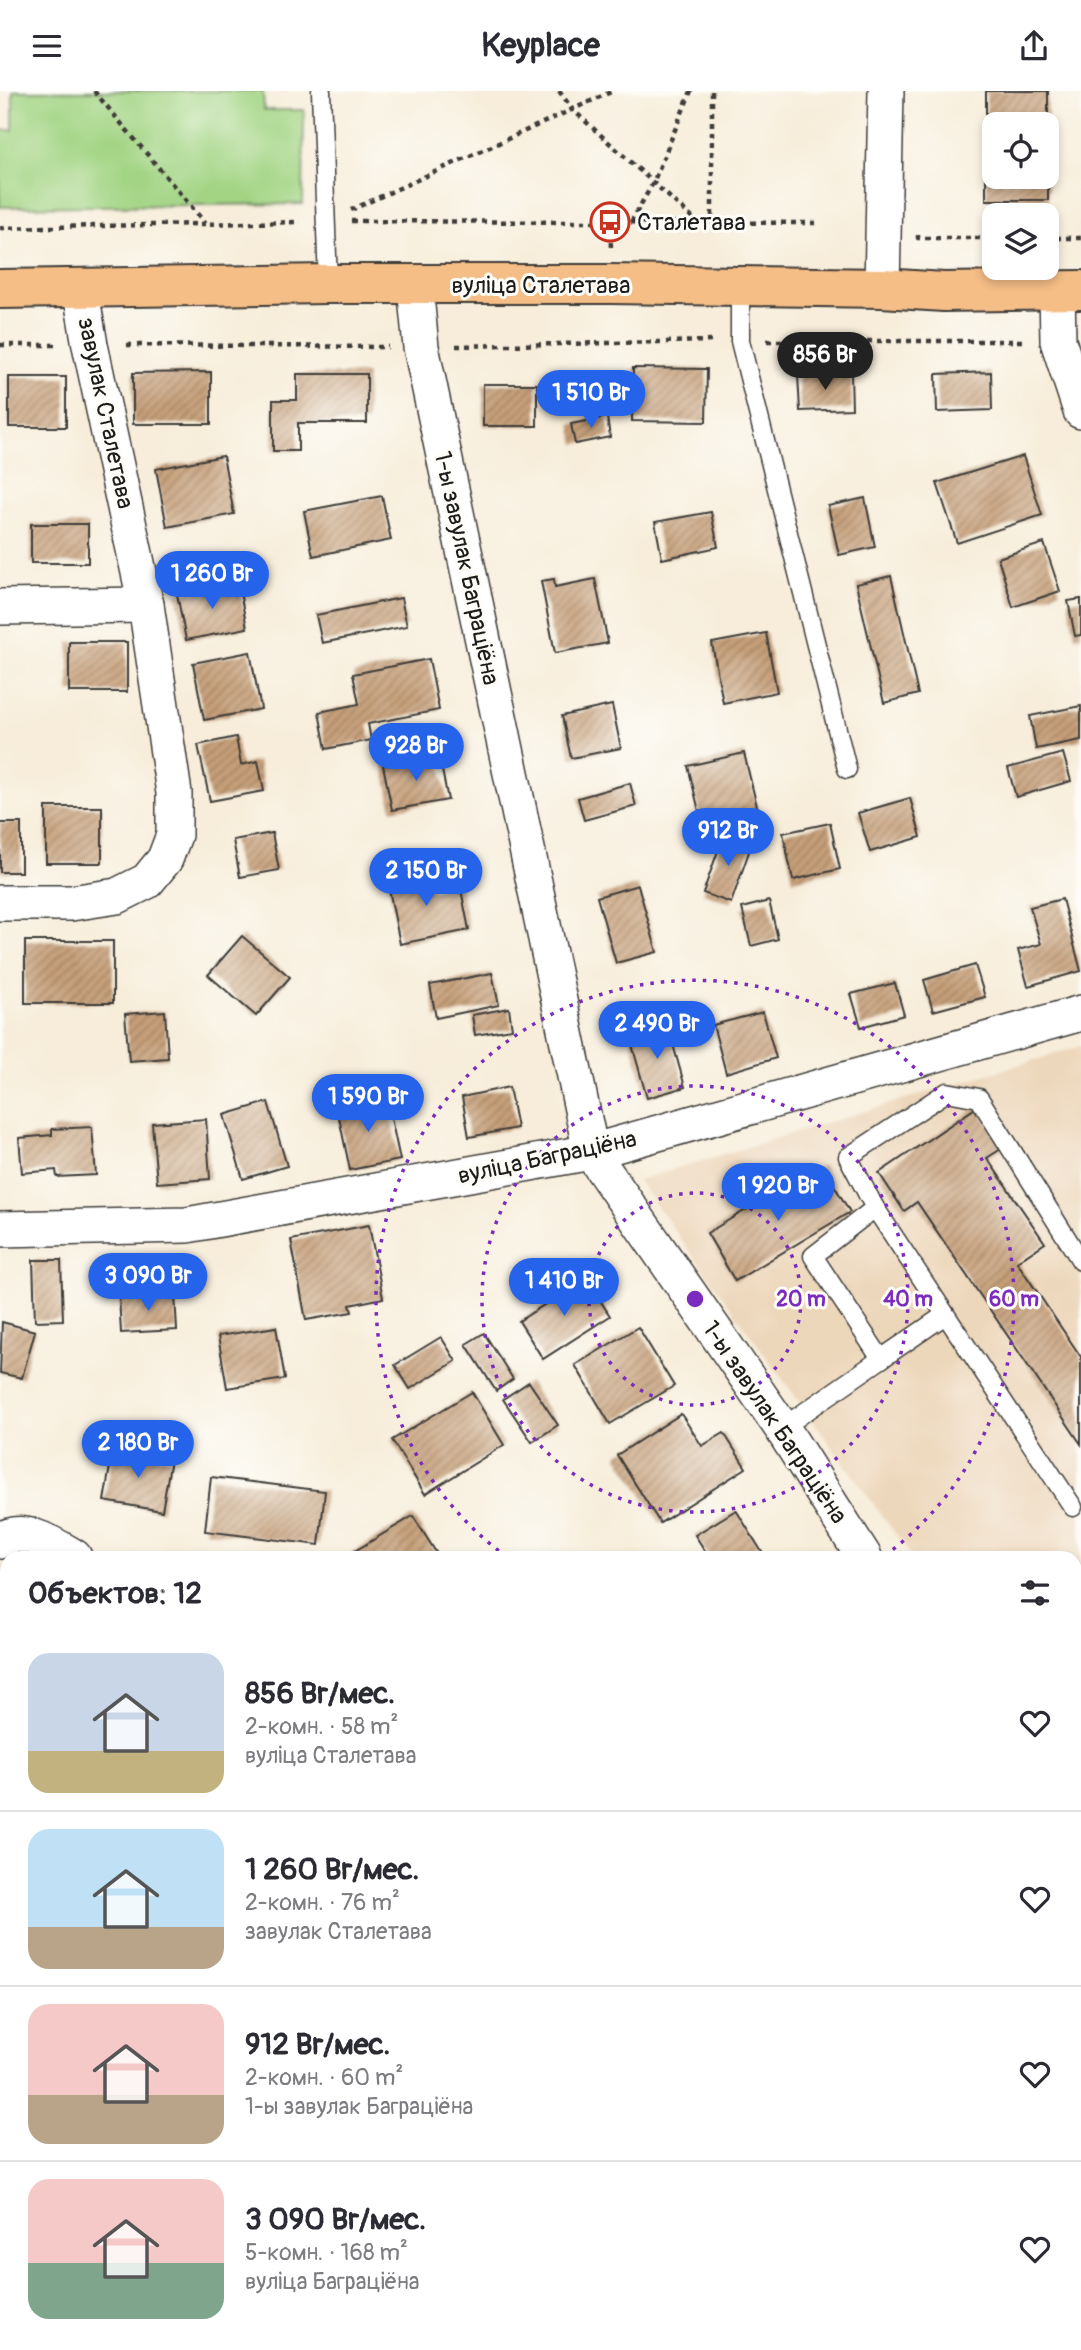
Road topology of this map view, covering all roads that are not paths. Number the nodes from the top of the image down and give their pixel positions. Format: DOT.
graph roads {
  1 [pos="321,91"];
  2 [pos="886,91"];
  3 [pos="328,284"];
  4 [pos="415,286"];
  5 [pos="740,286"];
  6 [pos="80,287"];
  7 [pos="883,288"];
  8 [pos="0,289"];
  9 [pos="1069,290"];
  10 [pos="1081,411"];
  11 [pos="146,605"];
  12 [pos="0,607"];
  13 [pos="848,769"];
  14 [pos="0,903"];
  15 [pos="1081,1013"];
  16 [pos="591,1152"];
  17 [pos="875,1208"];
  18 [pos="0,1229"];
  19 [pos="1081,1261"];
  20 [pos="945,1315"];
  21 [pos="881,1359"];
  22 [pos="782,1428"];
  23 [pos="1073,1507"];
  24 [pos="0,1541"];
  25 [pos="64,1551"];
  26 [pos="859,1551"];
  1 -- 3 [label="lane"];
  2 -- 7 [label="street"];
  3 -- 4 [label="main road, вуліца Сталетава"];
  3 -- 6 [label="main road, вуліца Сталетава"];
  4 -- 5 [label="main road, вуліца Сталетава"];
  4 -- 16 [label="street, 1-ы завулак Баграціёна"];
  5 -- 7 [label="main road, вуліца Сталетава"];
  5 -- 13 [label="lane"];
  6 -- 8 [label="main road, вуліца Сталетава"];
  6 -- 11 [label="street, завулак Сталетава"];
  7 -- 9 [label="main road, вуліца Сталетава"];
  9 -- 10 [label="street"];
  11 -- 12 [label="street"];
  11 -- 14 [label="street, завулак Сталетава"];
  15 -- 16 [label="street, вуліца Баграціёна"];
  16 -- 18 [label="street, вуліца Баграціёна"];
  16 -- 22 [label="street, 1-ы завулак Баграціёна"];
  17 -- 19 [label="lane"];
  17 -- 20 [label="lane"];
  17 -- 21 [label="lane"];
  20 -- 21 [label="lane"];
  20 -- 23 [label="lane"];
  21 -- 22 [label="lane"];
  22 -- 26 [label="street, 1-ы завулак Баграціёна"];
  24 -- 25 [label="street"];
}
